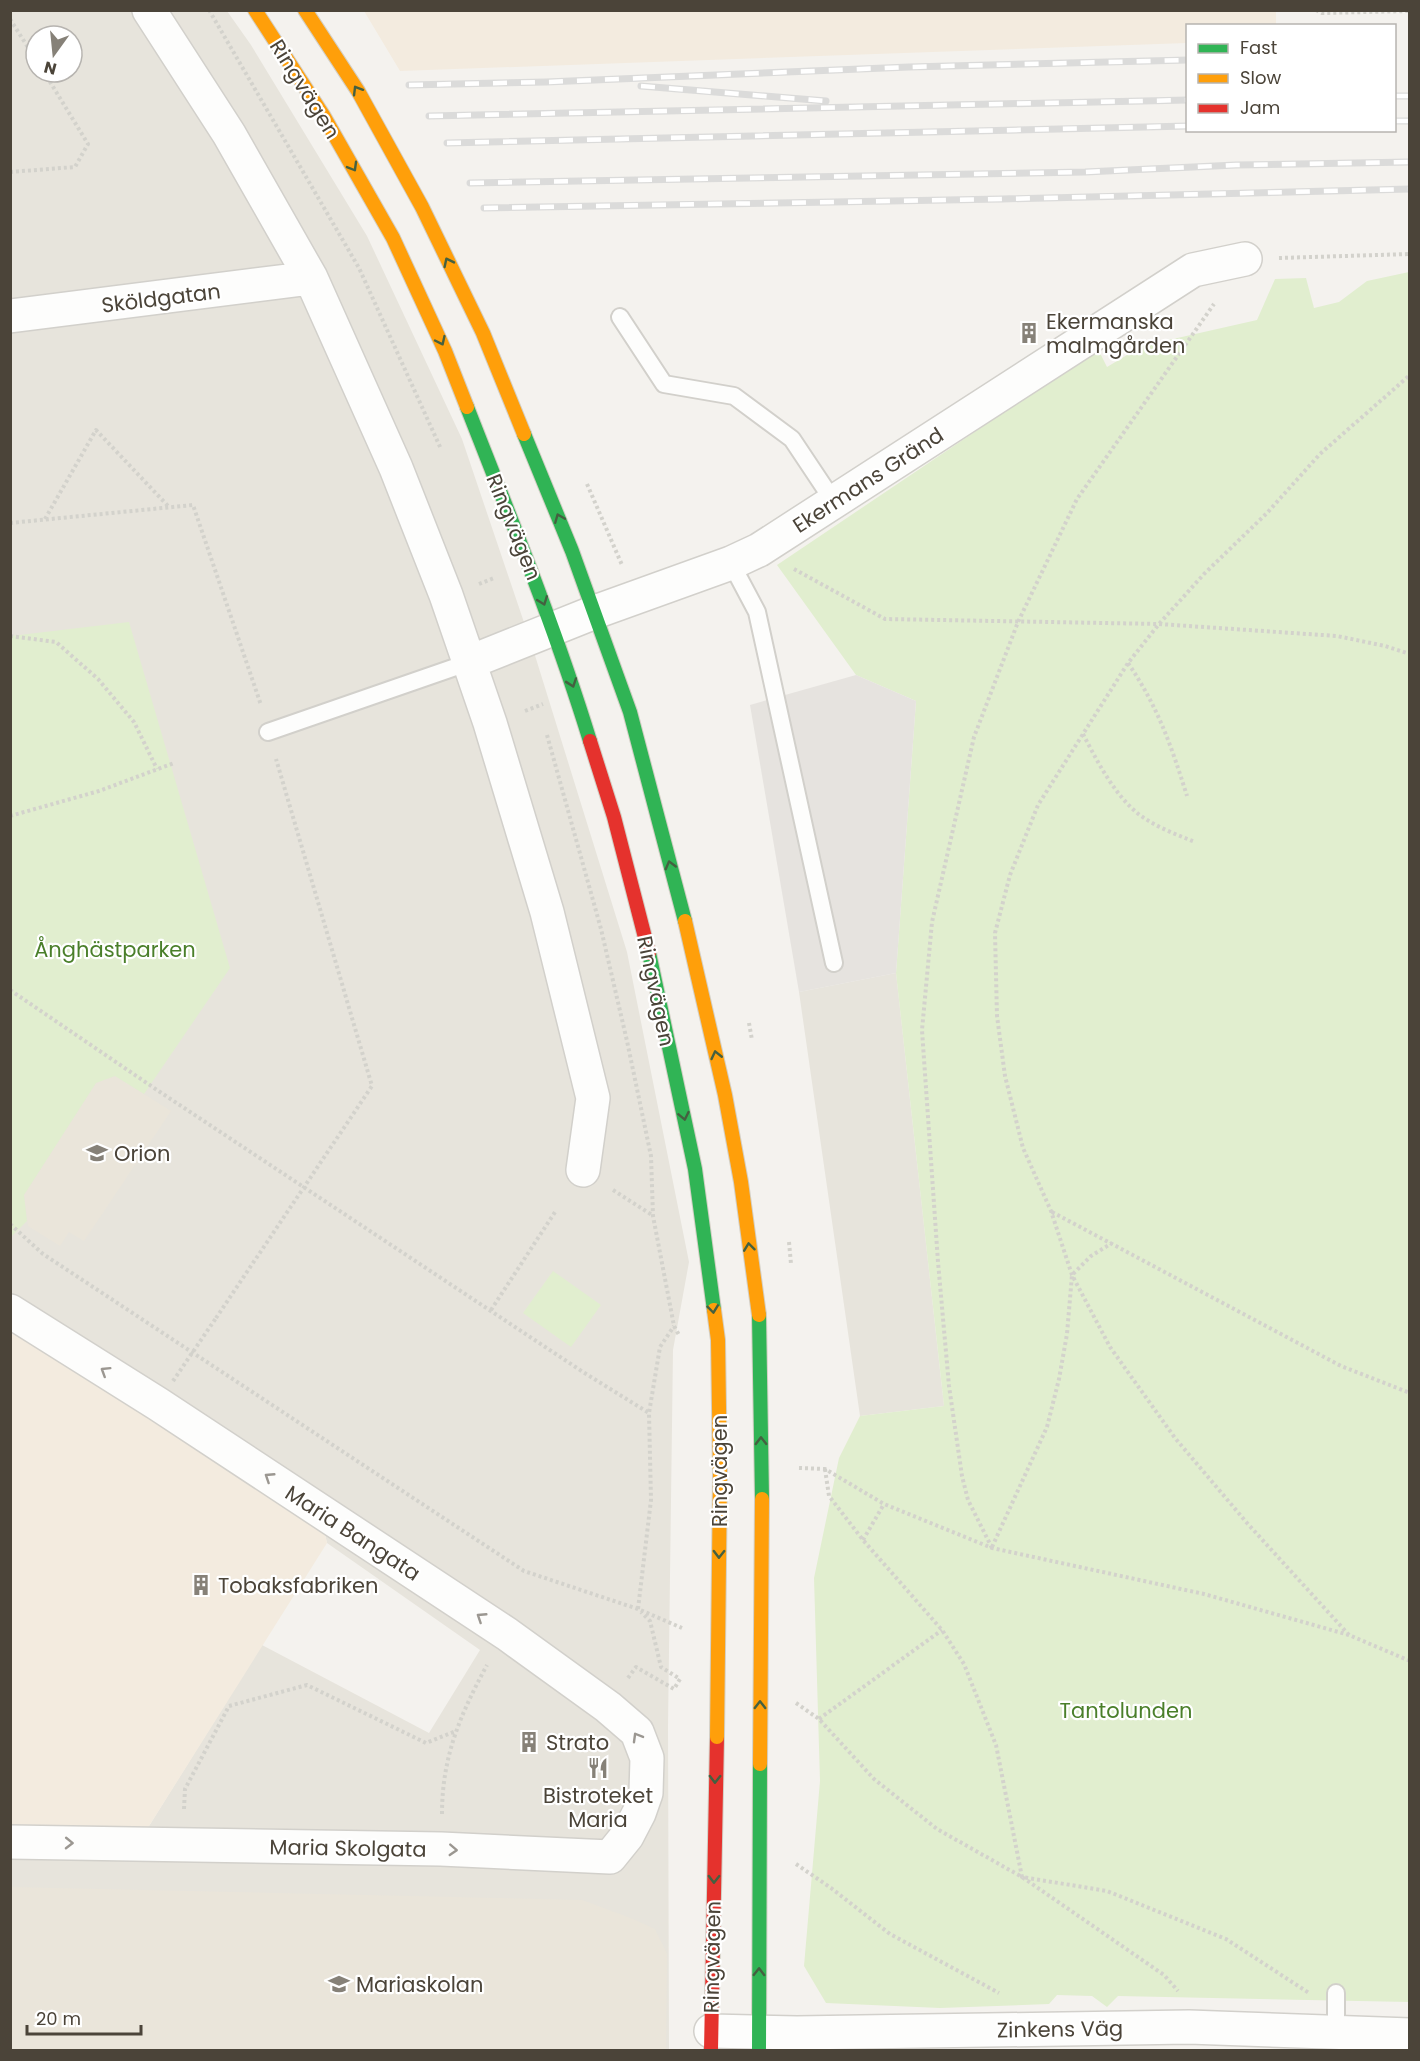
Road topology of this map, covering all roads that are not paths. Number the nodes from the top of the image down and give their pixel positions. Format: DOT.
graph roads {
  1 [pos="149,10"];
  2 [pos="255,10"];
  3 [pos="305,10"];
  4 [pos="1245,259"];
  5 [pos="311,278"];
  6 [pos="10,316"];
  7 [pos="620,317"];
  8 [pos="834,502"];
  9 [pos="745,556"];
  10 [pos="595,612"];
  11 [pos="553,628"];
  12 [pos="470,662"];
  13 [pos="268,732"];
  14 [pos="834,963"];
  15 [pos="583,1170"];
  16 [pos="10,1311"];
  17 [pos="646,1792"];
  18 [pos="10,1842"];
  19 [pos="1336,1993"];
  20 [pos="1336,2032"];
  21 [pos="1410,2035"];
  22 [pos="758,2040"];
  23 [pos="711,2041"];
  1 -- 5 [label="street"];
  2 -- 11 [label="main road, Ringvägen, one-way"];
  10 -- 3 [label="main road, Ringvägen, one-way"];
  4 -- 8 [label="street, Ekermans Gränd"];
  5 -- 6 [label="street, Sköldgatan"];
  5 -- 12 [label="street"];
  7 -- 8 [label="lane"];
  8 -- 9 [label="street, Ekermans Gränd"];
  9 -- 10 [label="street, Ekermans Gränd"];
  9 -- 14 [label="lane"];
  10 -- 11 [label="street, Ekermans Gränd"];
  22 -- 10 [label="main road, Ringvägen, one-way, bridge"];
  11 -- 12 [label="street, Ekermans Gränd"];
  11 -- 23 [label="main road, Ringvägen, one-way, bridge"];
  12 -- 13 [label="lane"];
  12 -- 15 [label="street"];
  17 -- 16 [label="street, Maria Bangata, one-way"];
  18 -- 17 [label="street, Maria Skolgata, one-way"];
  19 -- 20 [label="lane"];
  20 -- 21 [label="street, Zinkens Väg"];
  20 -- 22 [label="street, Zinkens Väg"];
  22 -- 23 [label="street, Zinkens Väg"];
}
